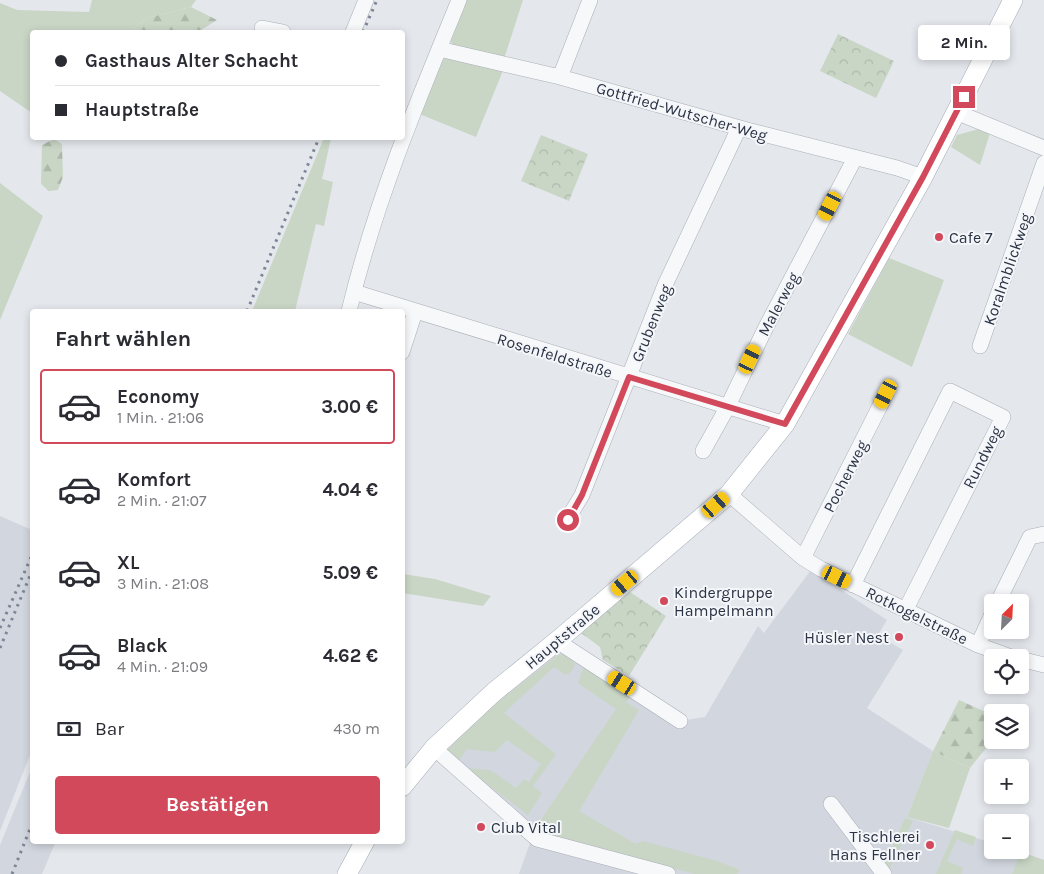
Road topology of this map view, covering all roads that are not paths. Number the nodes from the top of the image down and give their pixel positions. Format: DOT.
graph roads {
  1 [pos="366,0"];
  2 [pos="460,0"];
  3 [pos="590,0"];
  4 [pos="1013,0"];
  5 [pos="262,28"];
  6 [pos="272,30"];
  7 [pos="354,30"];
  8 [pos="440,48"];
  9 [pos="560,76"];
  10 [pos="956,112"];
  11 [pos="739,128"];
  12 [pos="405,134"];
  13 [pos="403,140"];
  14 [pos="1044,148"];
  15 [pos="855,158"];
  16 [pos="1044,163"];
  17 [pos="923,177"];
  18 [pos="354,292"];
  19 [pos="350,309"];
  20 [pos="416,312"];
  21 [pos="405,343"];
  22 [pos="980,346"];
  23 [pos="629,377"];
  24 [pos="886,394"];
  25 [pos="727,408"];
  26 [pos="785,424"];
  27 [pos="703,450"];
  28 [pos="729,494"];
  29 [pos="568,520"];
  30 [pos="1044,534"];
  31 [pos="803,558"];
  32 [pos="853,584"];
  33 [pos="1002,594"];
  34 [pos="906,609"];
  35 [pos="984,632"];
  36 [pos="557,641"];
  37 [pos="978,645"];
  38 [pos="989,649"];
  39 [pos="1029,661"];
  40 [pos="1044,665"];
  41 [pos="680,721"];
  42 [pos="434,748"];
  43 [pos="405,783"];
  44 [pos="831,804"];
  45 [pos="363,844"];
  46 [pos="348,874"];
  47 [pos="668,874"];
  48 [pos="884,874"];
  1 -- 7 [label="street"];
  2 -- 8 [label="street"];
  3 -- 9 [label="street"];
  4 -- 10 [label="main road, Hauptstraße"];
  5 -- 6 [label="street"];
  8 -- 9 [label="street, Gottfried-Wutscher-Weg"];
  8 -- 12 [label="street"];
  9 -- 11 [label="street, Gottfried-Wutscher-Weg"];
  10 -- 14 [label="street"];
  10 -- 17 [label="main road, Hauptstraße"];
  11 -- 15 [label="street, Gottfried-Wutscher-Weg"];
  11 -- 23 [label="street, Grubenweg"];
  13 -- 18 [label="street"];
  15 -- 17 [label="street, Gottfried-Wutscher-Weg"];
  15 -- 25 [label="street, Malerweg"];
  16 -- 22 [label="street, Koralmblickweg"];
  17 -- 26 [label="main road, Hauptstraße"];
  18 -- 19 [label="street"];
  18 -- 20 [label="street, Rosenfeldstraße"];
  20 -- 21 [label="street"];
  20 -- 23 [label="street, Rosenfeldstraße"];
  23 -- 25 [label="street, Rosenfeldstraße"];
  23 -- 29 [label="street, Grubenweg"];
  24 -- 31 [label="street, Pocherweg"];
  25 -- 26 [label="street, Rosenfeldstraße"];
  25 -- 27 [label="street, Malerweg"];
  26 -- 28 [label="main road, Hauptstraße"];
  28 -- 31 [label="street, Rotkogelstraße"];
  28 -- 36 [label="main road, Hauptstraße"];
  30 -- 33 [label="street"];
  31 -- 32 [label="street, Rotkogelstraße"];
  32 -- 34 [label="street, Rotkogelstraße"];
  32 -- 34 [label="street, Rundweg"];
  34 -- 37 [label="street, Rotkogelstraße"];
  35 -- 37 [label="street"];
  36 -- 41 [label="street"];
  36 -- 42 [label="main road, Hauptstraße"];
  37 -- 38 [label="street, Rotkogelstraße"];
  39 -- 40 [label="street"];
  42 -- 43 [label="main road, Hauptstraße"];
  42 -- 47 [label="street"];
  44 -- 48 [label="street"];
  45 -- 46 [label="main road"];
}
